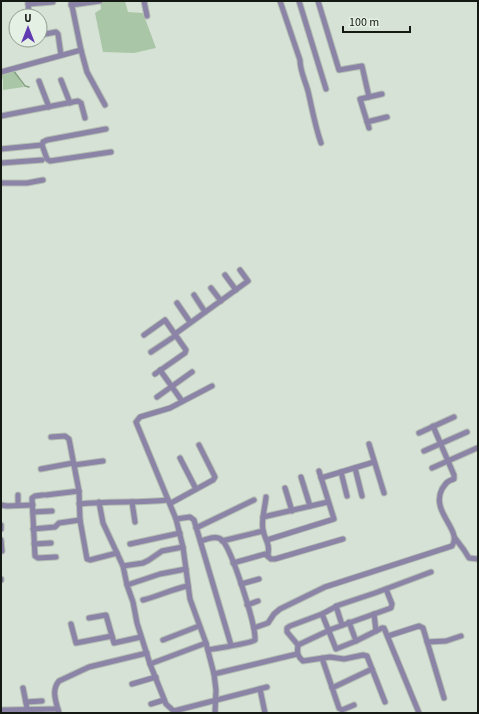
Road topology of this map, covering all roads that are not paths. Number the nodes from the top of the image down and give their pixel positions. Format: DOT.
graph roads {
  1 [pos="100,1"];
  2 [pos="144,1"];
  3 [pos="280,1"];
  4 [pos="299,1"];
  5 [pos="318,1"];
  6 [pos="28,2"];
  7 [pos="53,2"];
  8 [pos="71,3"];
  9 [pos="146,16"];
  10 [pos="48,33"];
  11 [pos="81,50"];
  12 [pos="61,55"];
  13 [pos="1,72"];
  14 [pos="61,80"];
  15 [pos="39,81"];
  16 [pos="326,89"];
  17 [pos="382,94"];
  18 [pos="369,97"];
  19 [pos="70,103"];
  20 [pos="105,106"];
  21 [pos="49,107"];
  22 [pos="1,116"];
  23 [pos="387,117"];
  24 [pos="85,118"];
  25 [pos="367,122"];
  26 [pos="369,128"];
  27 [pos="106,129"];
  28 [pos="321,143"];
  29 [pos="42,145"];
  30 [pos="1,149"];
  31 [pos="111,152"];
  32 [pos="42,160"];
  33 [pos="1,163"];
  34 [pos="43,180"];
  35 [pos="1,183"];
  36 [pos="240,270"];
  37 [pos="225,275"];
  38 [pos="211,288"];
  39 [pos="236,290"];
  40 [pos="194,295"];
  41 [pos="221,301"];
  42 [pos="177,303"];
  43 [pos="205,312"];
  44 [pos="190,322"];
  45 [pos="176,334"];
  46 [pos="144,335"];
  47 [pos="151,352"];
  48 [pos="160,370"];
  49 [pos="192,372"];
  50 [pos="155,374"];
  51 [pos="212,386"];
  52 [pos="172,387"];
  53 [pos="157,397"];
  54 [pos="182,401"];
  55 [pos="454,416"];
  56 [pos="433,426"];
  57 [pos="467,432"];
  58 [pos="419,433"];
  59 [pos="51,437"];
  60 [pos="369,444"];
  61 [pos="440,444"];
  62 [pos="199,445"];
  63 [pos="477,448"];
  64 [pos="424,451"];
  65 [pos="180,458"];
  66 [pos="103,460"];
  67 [pos="448,461"];
  68 [pos="374,462"];
  69 [pos="74,464"];
  70 [pos="41,468"];
  71 [pos="355,468"];
  72 [pos="432,468"];
  73 [pos="319,470"];
  74 [pos="341,472"];
  75 [pos="301,477"];
  76 [pos="321,478"];
  77 [pos="285,488"];
  78 [pos="196,489"];
  79 [pos="78,491"];
  80 [pos="384,493"];
  81 [pos="18,495"];
  82 [pos="347,496"];
  83 [pos="362,496"];
  84 [pos="266,498"];
  85 [pos="254,500"];
  86 [pos="169,501"];
  87 [pos="99,502"];
  88 [pos="132,502"];
  89 [pos="328,502"];
  90 [pos="79,504"];
  91 [pos="1,505"];
  92 [pos="18,505"];
  93 [pos="32,505"];
  94 [pos="310,506"];
  95 [pos="52,511"];
  96 [pos="292,511"];
  97 [pos="32,512"];
  98 [pos="263,517"];
  99 [pos="176,519"];
  100 [pos="80,520"];
  101 [pos="135,522"];
  102 [pos="1,525"];
  103 [pos="33,528"];
  104 [pos="196,528"];
  105 [pos="1,529"];
  106 [pos="263,531"];
  107 [pos="180,533"];
  108 [pos="455,538"];
  109 [pos="343,539"];
  110 [pos="222,540"];
  111 [pos="267,540"];
  112 [pos="201,541"];
  113 [pos="1,543"];
  114 [pos="50,543"];
  115 [pos="34,544"];
  116 [pos="130,544"];
  117 [pos="183,547"];
  118 [pos="2,551"];
  119 [pos="117,553"];
  120 [pos="268,555"];
  121 [pos="56,557"];
  122 [pos="478,559"];
  123 [pos="233,563"];
  124 [pos="123,566"];
  125 [pos="186,569"];
  126 [pos="431,572"];
  127 [pos="259,579"];
  128 [pos="241,584"];
  129 [pos="127,585"];
  130 [pos="188,586"];
  131 [pos="386,589"];
  132 [pos="143,600"];
  133 [pos="258,602"];
  134 [pos="247,605"];
  135 [pos="336,606"];
  136 [pos="322,614"];
  137 [pos="374,614"];
  138 [pos="89,618"];
  139 [pos="349,622"];
  140 [pos="70,624"];
  141 [pos="342,625"];
  142 [pos="200,626"];
  143 [pos="254,628"];
  144 [pos="329,630"];
  145 [pos="376,631"];
  146 [pos="112,636"];
  147 [pos="388,636"];
  148 [pos="461,636"];
  149 [pos="142,637"];
  150 [pos="162,640"];
  151 [pos="356,641"];
  152 [pos="427,642"];
  153 [pos="206,643"];
  154 [pos="231,645"];
  155 [pos="298,645"];
  156 [pos="336,649"];
  157 [pos="208,650"];
  158 [pos="146,653"];
  159 [pos="297,654"];
  160 [pos="322,658"];
  161 [pos="334,658"];
  162 [pos="150,664"];
  163 [pos="372,670"];
  164 [pos="214,674"];
  165 [pos="156,677"];
  166 [pos="132,684"];
  167 [pos="267,687"];
  168 [pos="23,688"];
  169 [pos="332,688"];
  170 [pos="260,689"];
  171 [pos="444,698"];
  172 [pos="164,700"];
  173 [pos="215,700"];
  174 [pos="42,701"];
  175 [pos="26,702"];
  176 [pos="385,702"];
  177 [pos="151,704"];
  178 [pos="354,705"];
  179 [pos="3,710"];
  180 [pos="28,711"];
  181 [pos="59,711"];
  182 [pos="175,712"];
  183 [pos="215,713"];
  184 [pos="265,713"];
  185 [pos="419,713"];
  1 -- 8 [label="street"];
  2 -- 9 [label="street"];
  3 -- 28 [label="street"];
  4 -- 16 [label="street"];
  5 -- 18 [label="street"];
  6 -- 7 [label="street"];
  8 -- 11 [label="street"];
  10 -- 12 [label="street"];
  11 -- 12 [label="street"];
  11 -- 20 [label="street"];
  12 -- 13 [label="street"];
  14 -- 19 [label="street"];
  15 -- 21 [label="street"];
  17 -- 18 [label="street"];
  18 -- 25 [label="street"];
  19 -- 21 [label="street"];
  19 -- 24 [label="street"];
  21 -- 22 [label="street"];
  23 -- 25 [label="street"];
  25 -- 26 [label="street"];
  27 -- 29 [label="street"];
  29 -- 30 [label="street"];
  29 -- 31 [label="street"];
  32 -- 33 [label="street"];
  34 -- 35 [label="street"];
  36 -- 39 [label="street"];
  37 -- 39 [label="street"];
  38 -- 41 [label="street"];
  39 -- 41 [label="street"];
  40 -- 43 [label="street"];
  41 -- 43 [label="street"];
  42 -- 44 [label="street"];
  43 -- 44 [label="street"];
  44 -- 45 [label="street"];
  45 -- 46 [label="street"];
  45 -- 47 [label="street"];
  45 -- 48 [label="street"];
  48 -- 50 [label="street"];
  48 -- 52 [label="street"];
  49 -- 52 [label="street"];
  51 -- 54 [label="street"];
  52 -- 53 [label="street"];
  52 -- 54 [label="street"];
  54 -- 86 [label="street"];
  55 -- 56 [label="street"];
  56 -- 58 [label="street"];
  56 -- 61 [label="street"];
  57 -- 61 [label="street"];
  59 -- 69 [label="street"];
  60 -- 68 [label="street"];
  61 -- 64 [label="street"];
  61 -- 67 [label="street"];
  62 -- 78 [label="street"];
  63 -- 67 [label="street"];
  65 -- 78 [label="street"];
  66 -- 69 [label="street"];
  67 -- 72 [label="street"];
  67 -- 108 [label="street"];
  68 -- 71 [label="street"];
  68 -- 80 [label="street"];
  69 -- 70 [label="street"];
  69 -- 79 [label="street"];
  71 -- 74 [label="street"];
  71 -- 83 [label="street"];
  73 -- 76 [label="street"];
  74 -- 76 [label="street"];
  74 -- 82 [label="street"];
  75 -- 94 [label="street"];
  76 -- 89 [label="street"];
  77 -- 96 [label="street"];
  78 -- 86 [label="street"];
  79 -- 90 [label="street"];
  79 -- 93 [label="street"];
  81 -- 92 [label="street"];
  84 -- 98 [label="street"];
  85 -- 104 [label="street"];
  86 -- 88 [label="street"];
  86 -- 99 [label="street"];
  87 -- 88 [label="street"];
  87 -- 90 [label="street"];
  87 -- 119 [label="street"];
  88 -- 101 [label="street"];
  89 -- 94 [label="street"];
  89 -- 111 [label="street"];
  90 -- 100 [label="street"];
  91 -- 92 [label="street"];
  92 -- 93 [label="street"];
  93 -- 97 [label="street"];
  94 -- 96 [label="street"];
  95 -- 97 [label="street"];
  96 -- 98 [label="street"];
  97 -- 103 [label="street"];
  98 -- 106 [label="street"];
  99 -- 104 [label="street"];
  99 -- 107 [label="street"];
  100 -- 103 [label="street"];
  100 -- 119 [label="street"];
  102 -- 105 [label="street"];
  103 -- 115 [label="street"];
  104 -- 112 [label="street"];
  106 -- 110 [label="street"];
  106 -- 111 [label="street"];
  107 -- 116 [label="street"];
  107 -- 117 [label="street"];
  108 -- 122 [label="street"];
  108 -- 143 [label="street"];
  109 -- 120 [label="street"];
  110 -- 112 [label="street"];
  110 -- 123 [label="street"];
  111 -- 120 [label="street"];
  112 -- 154 [label="street"];
  113 -- 118 [label="street"];
  114 -- 115 [label="street"];
  115 -- 121 [label="street"];
  117 -- 124 [label="street"];
  117 -- 125 [label="street"];
  119 -- 124 [label="street"];
  120 -- 123 [label="street"];
  123 -- 128 [label="street"];
  124 -- 129 [label="street"];
  125 -- 129 [label="street"];
  125 -- 130 [label="street"];
  126 -- 131 [label="street"];
  127 -- 128 [label="street"];
  128 -- 134 [label="street"];
  129 -- 149 [label="street"];
  130 -- 132 [label="street"];
  130 -- 142 [label="street"];
  131 -- 135 [label="street"];
  131 -- 137 [label="street"];
  133 -- 134 [label="street"];
  134 -- 143 [label="street"];
  135 -- 136 [label="street"];
  135 -- 141 [label="street"];
  136 -- 144 [label="street"];
  136 -- 155 [label="street"];
  137 -- 139 [label="street"];
  137 -- 145 [label="street"];
  138 -- 146 [label="street"];
  139 -- 141 [label="street"];
  139 -- 151 [label="street"];
  140 -- 146 [label="street"];
  141 -- 144 [label="street"];
  142 -- 150 [label="street"];
  142 -- 153 [label="street"];
  143 -- 154 [label="street"];
  144 -- 155 [label="street"];
  144 -- 156 [label="street"];
  145 -- 147 [label="street"];
  145 -- 151 [label="street"];
  146 -- 149 [label="street"];
  147 -- 152 [label="street"];
  147 -- 185 [label="street"];
  148 -- 152 [label="street"];
  149 -- 158 [label="street"];
  151 -- 156 [label="street"];
  152 -- 171 [label="street"];
  153 -- 157 [label="street"];
  153 -- 162 [label="street"];
  154 -- 157 [label="street"];
  155 -- 159 [label="street"];
  156 -- 161 [label="street"];
  157 -- 164 [label="street"];
  158 -- 162 [label="street"];
  158 -- 181 [label="street"];
  159 -- 160 [label="street"];
  159 -- 164 [label="street"];
  160 -- 161 [label="street"];
  160 -- 169 [label="street"];
  161 -- 163 [label="street"];
  162 -- 165 [label="street"];
  163 -- 169 [label="street"];
  163 -- 176 [label="street"];
  164 -- 173 [label="street"];
  165 -- 166 [label="street"];
  165 -- 172 [label="street"];
  167 -- 170 [label="street"];
  168 -- 175 [label="street"];
  169 -- 178 [label="street"];
  170 -- 173 [label="street"];
  170 -- 184 [label="street"];
  172 -- 177 [label="street"];
  172 -- 182 [label="street"];
  173 -- 182 [label="street"];
  173 -- 183 [label="street"];
  174 -- 175 [label="street"];
  175 -- 180 [label="street"];
  179 -- 180 [label="street"];
  180 -- 181 [label="street"];
}
